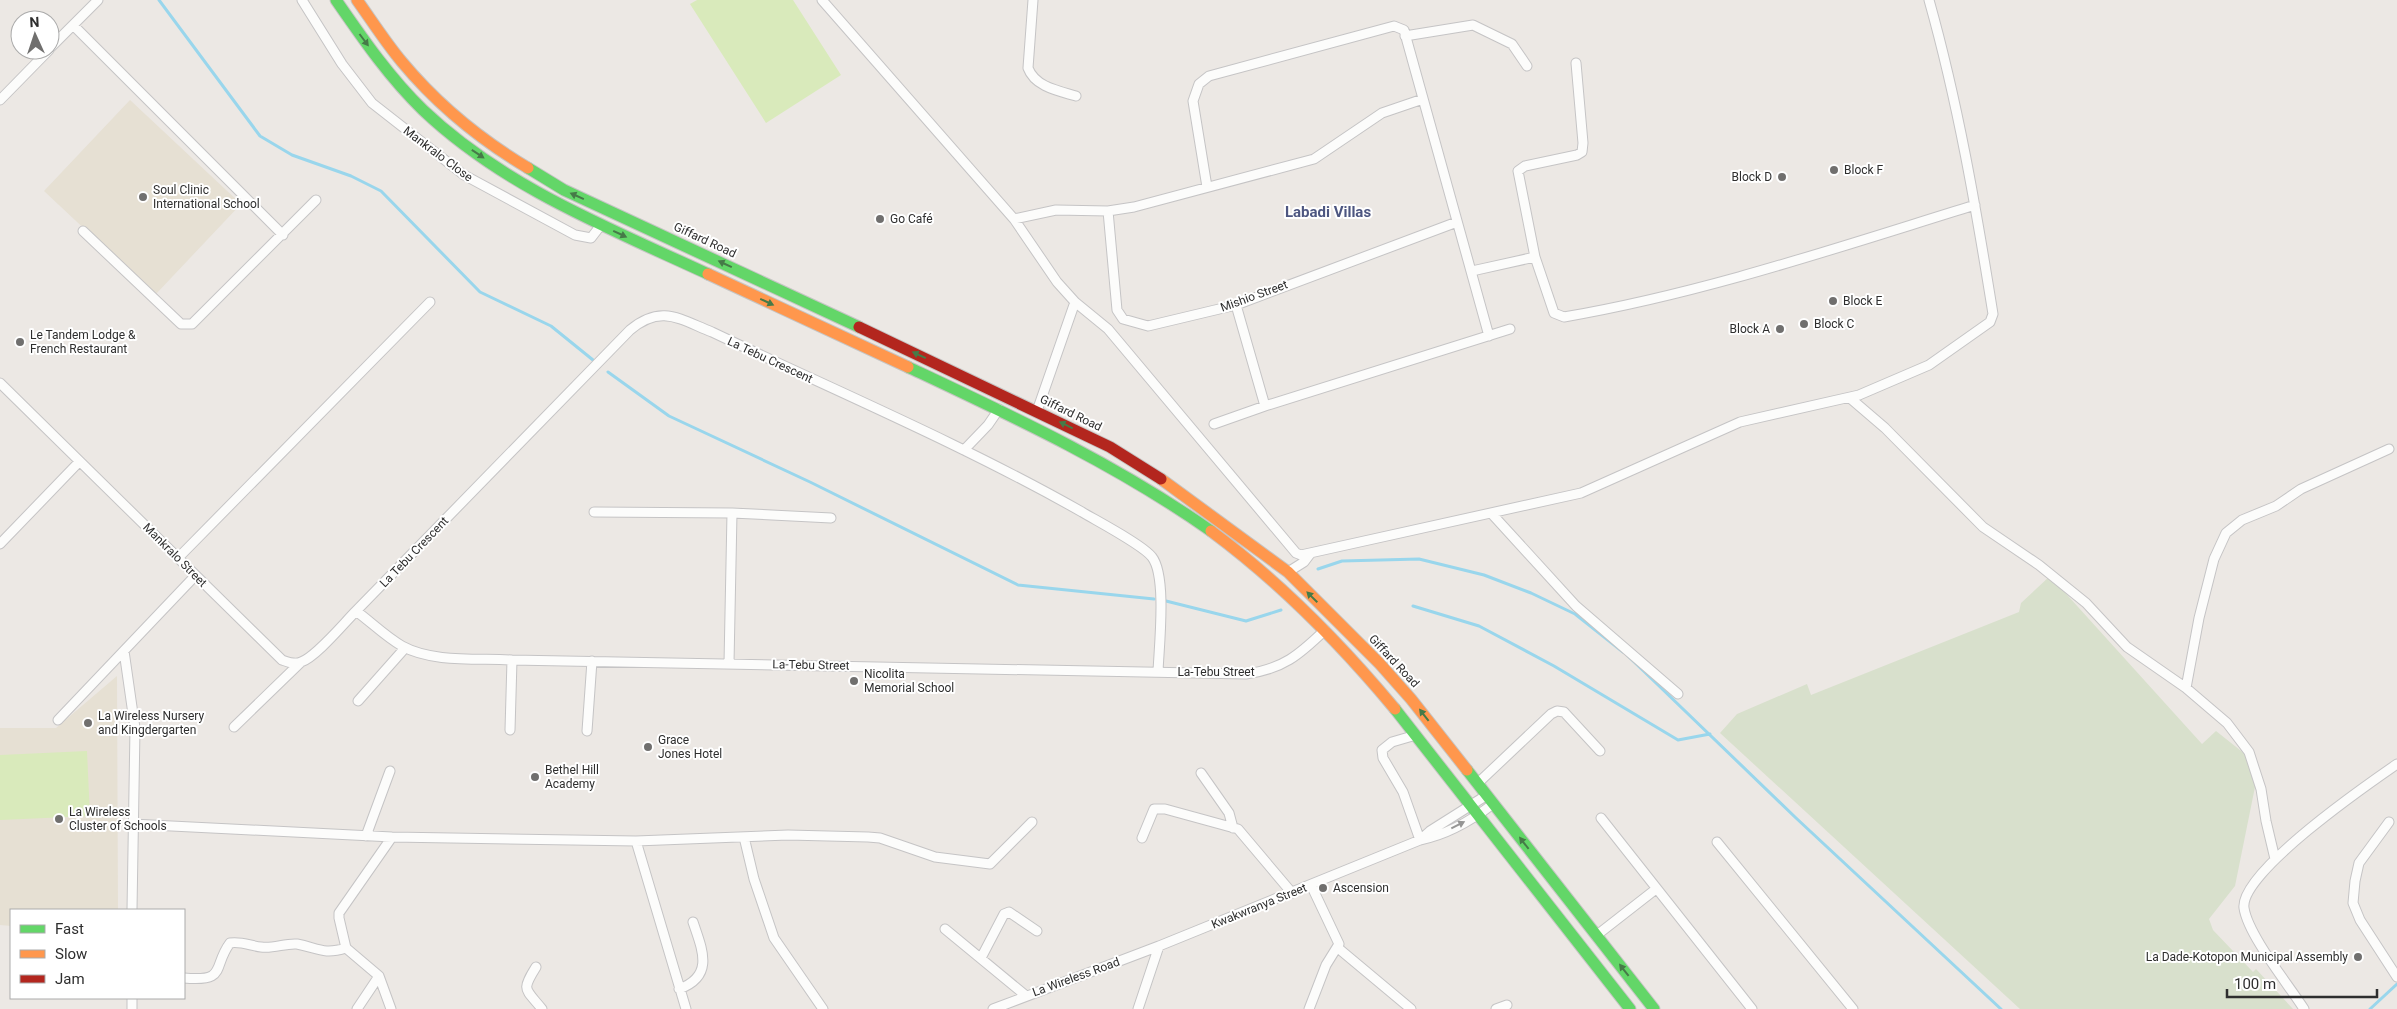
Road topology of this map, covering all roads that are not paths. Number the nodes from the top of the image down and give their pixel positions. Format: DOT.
graph roads {
  1 [pos="98,0"];
  2 [pos="302,0"];
  3 [pos="336,0"];
  4 [pos="357,0"];
  5 [pos="822,0"];
  6 [pos="1033,0"];
  7 [pos="1929,0"];
  8 [pos="73,25"];
  9 [pos="1405,36"];
  10 [pos="60,38"];
  11 [pos="38,60"];
  12 [pos="1576,63"];
  13 [pos="1527,66"];
  14 [pos="1076,96"];
  15 [pos="1423,99"];
  16 [pos="0,100"];
  17 [pos="1207,187"];
  18 [pos="316,200"];
  19 [pos="1975,205"];
  20 [pos="1108,211"];
  21 [pos="1014,219"];
  22 [pos="1457,222"];
  23 [pos="601,225"];
  24 [pos="83,231"];
  25 [pos="283,234"];
  26 [pos="1535,257"];
  27 [pos="1472,272"];
  28 [pos="430,302"];
  29 [pos="1075,302"];
  30 [pos="1236,305"];
  31 [pos="1510,329"];
  32 [pos="1490,336"];
  33 [pos="0,383"];
  34 [pos="1850,398"];
  35 [pos="1265,406"];
  36 [pos="999,409"];
  37 [pos="1037,411"];
  38 [pos="1214,424"];
  39 [pos="2389,449"];
  40 [pos="964,450"];
  41 [pos="79,462"];
  42 [pos="594,512"];
  43 [pos="732,514"];
  44 [pos="1492,514"];
  45 [pos="832,518"];
  46 [pos="0,544"];
  47 [pos="1310,554"];
  48 [pos="178,558"];
  49 [pos="1288,572"];
  50 [pos="195,576"];
  51 [pos="356,611"];
  52 [pos="1325,630"];
  53 [pos="405,648"];
  54 [pos="124,651"];
  55 [pos="512,660"];
  56 [pos="592,661"];
  57 [pos="300,663"];
  58 [pos="730,663"];
  59 [pos="1158,672"];
  60 [pos="2186,688"];
  61 [pos="1678,694"];
  62 [pos="358,700"];
  63 [pos="58,720"];
  64 [pos="234,727"];
  65 [pos="510,730"];
  66 [pos="587,731"];
  67 [pos="1416,735"];
  68 [pos="1600,751"];
  69 [pos="2397,764"];
  70 [pos="390,771"];
  71 [pos="1201,773"];
  72 [pos="1478,783"];
  73 [pos="1490,800"];
  74 [pos="1475,810"];
  75 [pos="1602,818"];
  76 [pos="1032,822"];
  77 [pos="2390,822"];
  78 [pos="132,824"];
  79 [pos="1233,828"];
  80 [pos="366,836"];
  81 [pos="392,837"];
  82 [pos="744,838"];
  83 [pos="1142,838"];
  84 [pos="1420,840"];
  85 [pos="636,841"];
  86 [pos="1717,842"];
  87 [pos="2275,859"];
  88 [pos="1311,885"];
  89 [pos="1656,889"];
  90 [pos="1292,893"];
  91 [pos="132,909"];
  92 [pos="693,922"];
  93 [pos="945,929"];
  94 [pos="1037,931"];
  95 [pos="1597,935"];
  96 [pos="1159,946"];
  97 [pos="346,948"];
  98 [pos="1338,948"];
  99 [pos="981,958"];
  100 [pos="536,967"];
  101 [pos="379,976"];
  102 [pos="2396,976"];
  103 [pos="185,978"];
  104 [pos="679,989"];
  105 [pos="1025,996"];
  106 [pos="1507,1005"];
  107 [pos="357,1009"];
  108 [pos="391,1009"];
  109 [pos="542,1009"];
  110 [pos="686,1009"];
  111 [pos="823,1009"];
  112 [pos="993,1009"];
  113 [pos="1138,1009"];
  114 [pos="1309,1009"];
  115 [pos="1411,1009"];
  116 [pos="1496,1009"];
  117 [pos="1630,1009"];
  118 [pos="1654,1009"];
  119 [pos="1752,1009"];
  120 [pos="1853,1009"];
  121 [pos="2304,1009"];
  1 -- 8 [label="street"];
  2 -- 23 [label="street, Mankralo Close"];
  3 -- 23 [label="main road, one-way"];
  37 -- 4 [label="main road, Giffard Road, one-way"];
  5 -- 21 [label="street"];
  6 -- 14 [label="street"];
  7 -- 19 [label="street"];
  8 -- 10 [label="street"];
  8 -- 25 [label="street"];
  9 -- 13 [label="street"];
  9 -- 15 [label="street"];
  9 -- 17 [label="street"];
  11 -- 16 [label="street"];
  12 -- 26 [label="street"];
  15 -- 17 [label="street"];
  15 -- 22 [label="street"];
  17 -- 20 [label="street"];
  18 -- 25 [label="street"];
  19 -- 26 [label="street"];
  19 -- 34 [label="street"];
  20 -- 21 [label="street"];
  20 -- 30 [label="street, Mishio Street"];
  21 -- 29 [label="street"];
  22 -- 27 [label="street"];
  22 -- 30 [label="street, Mishio Street"];
  23 -- 36 [label="main road, one-way"];
  24 -- 25 [label="street"];
  26 -- 27 [label="street"];
  27 -- 32 [label="street"];
  28 -- 48 [label="street"];
  29 -- 37 [label="street"];
  29 -- 47 [label="street"];
  30 -- 35 [label="street"];
  31 -- 32 [label="street"];
  32 -- 35 [label="street"];
  33 -- 41 [label="street, Mankralo Street"];
  34 -- 44 [label="street"];
  34 -- 60 [label="street"];
  35 -- 38 [label="street"];
  36 -- 40 [label="street"];
  36 -- 52 [label="main road"];
  49 -- 37 [label="main road, Giffard Road, one-way"];
  39 -- 60 [label="street"];
  40 -- 51 [label="street, La Tebu Crescent"];
  40 -- 59 [label="street, La Tebu Crescent"];
  41 -- 46 [label="street"];
  41 -- 48 [label="street, Mankralo Street"];
  42 -- 43 [label="street"];
  43 -- 45 [label="street"];
  43 -- 58 [label="street"];
  44 -- 47 [label="street"];
  44 -- 61 [label="street"];
  47 -- 49 [label="street"];
  48 -- 50 [label="street, Mankralo Street"];
  72 -- 49 [label="main road, Giffard Road, one-way"];
  50 -- 54 [label="street"];
  50 -- 57 [label="street, Mankralo Street"];
  51 -- 53 [label="street, La-Tebu Street"];
  51 -- 57 [label="street"];
  52 -- 59 [label="street, La-Tebu Street"];
  52 -- 67 [label="main road"];
  53 -- 55 [label="street, La-Tebu Street"];
  53 -- 62 [label="street"];
  54 -- 63 [label="street"];
  54 -- 78 [label="street"];
  55 -- 56 [label="street, La-Tebu Street"];
  55 -- 65 [label="street"];
  56 -- 58 [label="street, La-Tebu Street"];
  56 -- 66 [label="street"];
  57 -- 64 [label="street"];
  58 -- 59 [label="street, La-Tebu Street"];
  60 -- 87 [label="street"];
  67 -- 74 [label="main road"];
  67 -- 84 [label="street"];
  68 -- 72 [label="street"];
  69 -- 87 [label="street"];
  70 -- 80 [label="street"];
  71 -- 79 [label="street"];
  72 -- 73 [label="main road, Giffard Road"];
  73 -- 74 [label="street, Kwakwranya Street"];
  95 -- 73 [label="main road, Giffard Road, one-way"];
  74 -- 84 [label="street, Kwakwranya Street"];
  74 -- 117 [label="main road"];
  75 -- 89 [label="street"];
  76 -- 82 [label="street"];
  77 -- 102 [label="street"];
  78 -- 80 [label="street"];
  78 -- 91 [label="street"];
  79 -- 83 [label="street"];
  79 -- 90 [label="street"];
  80 -- 81 [label="street"];
  81 -- 85 [label="street"];
  81 -- 97 [label="street"];
  82 -- 85 [label="street"];
  82 -- 111 [label="street"];
  84 -- 88 [label="street, Kwakwranya Street"];
  85 -- 104 [label="street"];
  86 -- 120 [label="street"];
  87 -- 121 [label="street"];
  88 -- 90 [label="street, Kwakwranya Street"];
  88 -- 98 [label="street"];
  89 -- 95 [label="street"];
  89 -- 119 [label="street"];
  90 -- 96 [label="street, Kwakwranya Street"];
  92 -- 104 [label="street"];
  93 -- 99 [label="street"];
  94 -- 99 [label="street"];
  118 -- 95 [label="main road, Giffard Road, one-way"];
  96 -- 105 [label="street, La Wireless Road"];
  96 -- 113 [label="street"];
  97 -- 101 [label="street"];
  97 -- 103 [label="street"];
  98 -- 114 [label="street"];
  98 -- 115 [label="street"];
  99 -- 105 [label="street"];
  100 -- 109 [label="street"];
  101 -- 107 [label="street"];
  101 -- 108 [label="street"];
  104 -- 110 [label="street"];
  105 -- 112 [label="street, La Wireless Road"];
  106 -- 116 [label="street"];
}
